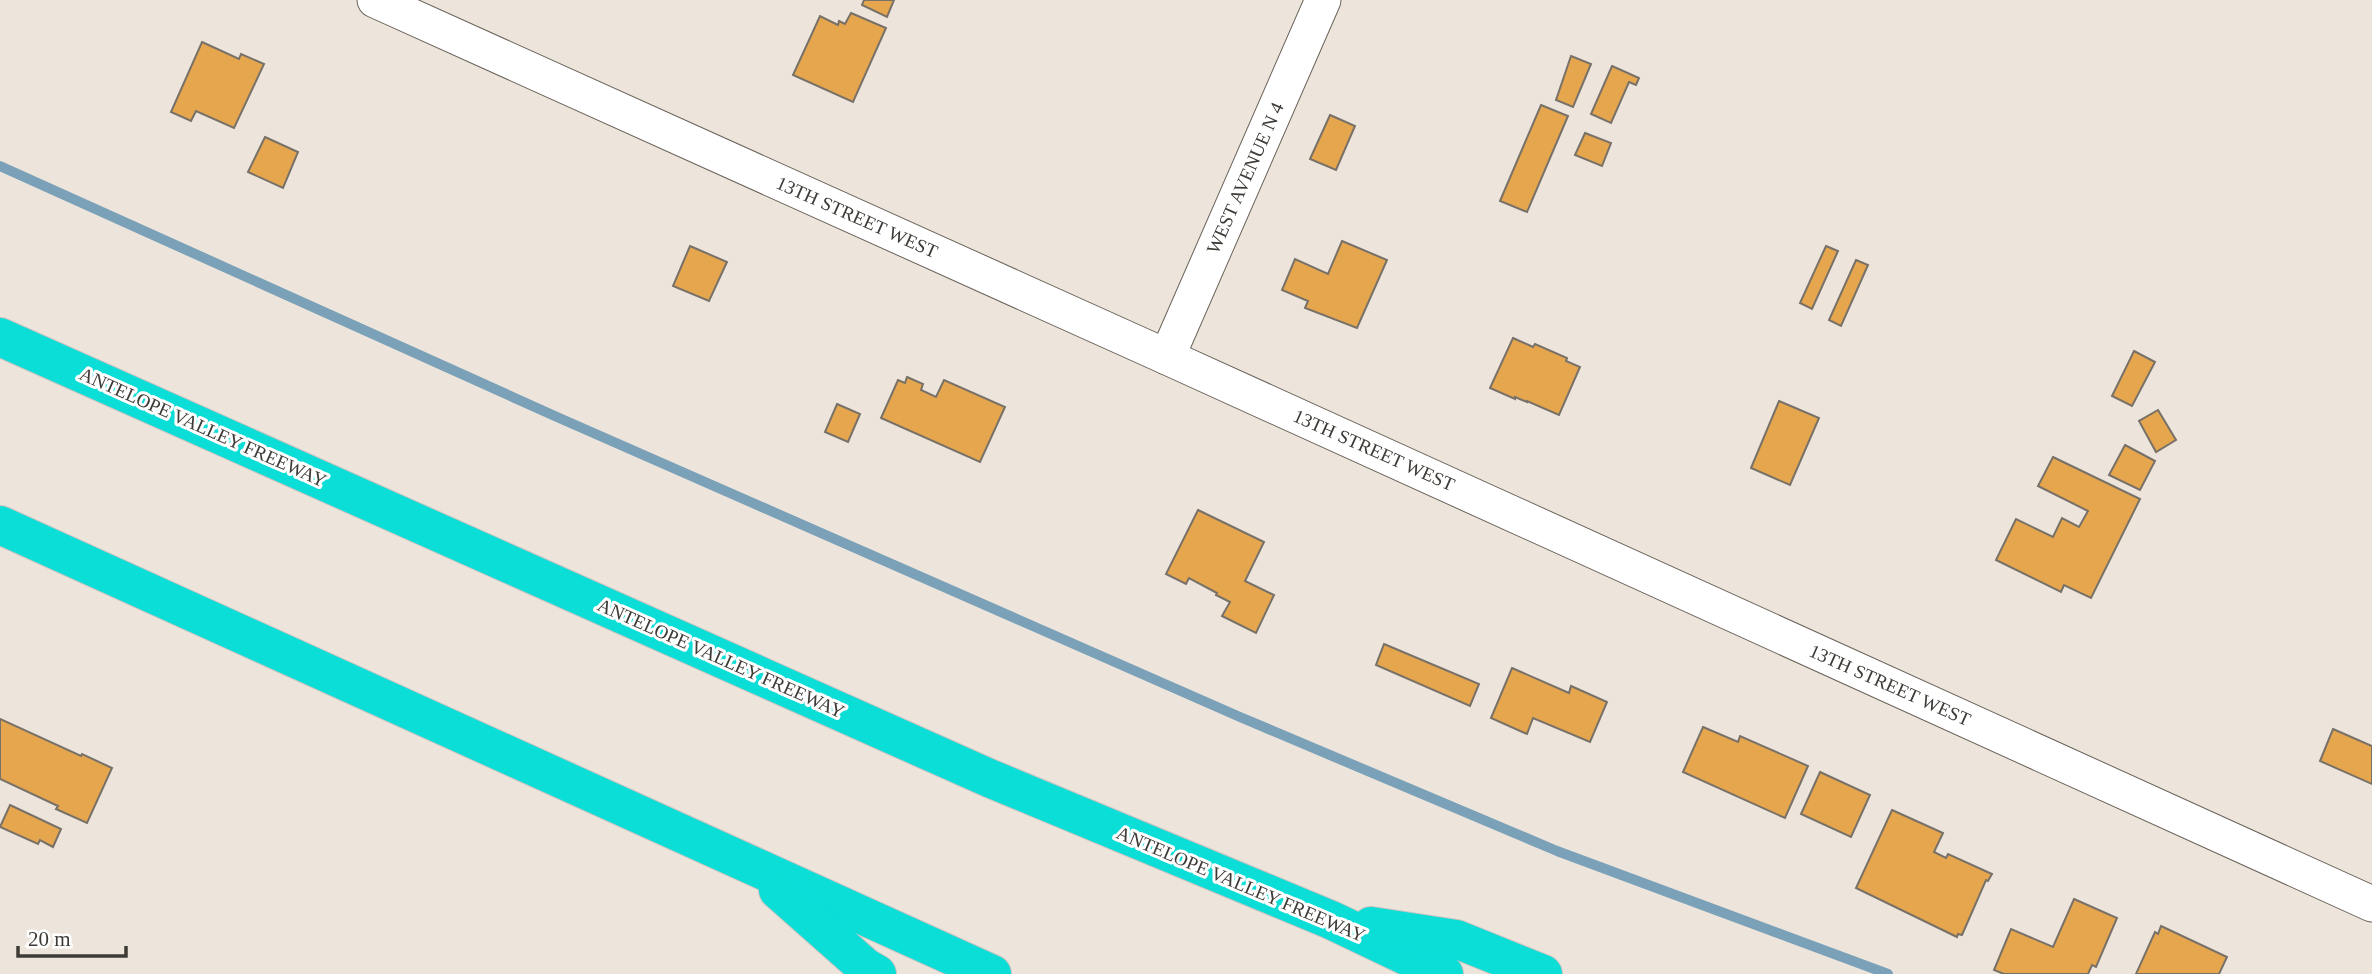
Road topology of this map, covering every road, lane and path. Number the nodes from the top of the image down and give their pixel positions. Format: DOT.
graph roads {
  1 [pos="375,0"];
  2 [pos="1324,0"];
  3 [pos="0,337"];
  4 [pos="1167,356"];
  5 [pos="0,525"];
  6 [pos="748,863"];
  7 [pos="2372,904"];
  8 [pos="1331,920"];
  9 [pos="877,974"];
  10 [pos="992,974"];
  11 [pos="1444,974"];
  12 [pos="1543,974"];
  1 -- 4 [label="street, 13TH STREET WEST"];
  2 -- 4 [label="street, WEST AVENUE N 4"];
  3 -- 8 [label="highway, ANTELOPE VALLEY FREEWAY"];
  4 -- 7 [label="street, 13TH STREET WEST"];
  5 -- 6 [label="highway"];
  6 -- 9 [label="highway"];
  6 -- 10 [label="highway"];
  8 -- 11 [label="highway, ANTELOPE VALLEY FREEWAY"];
  8 -- 12 [label="highway"];
}
